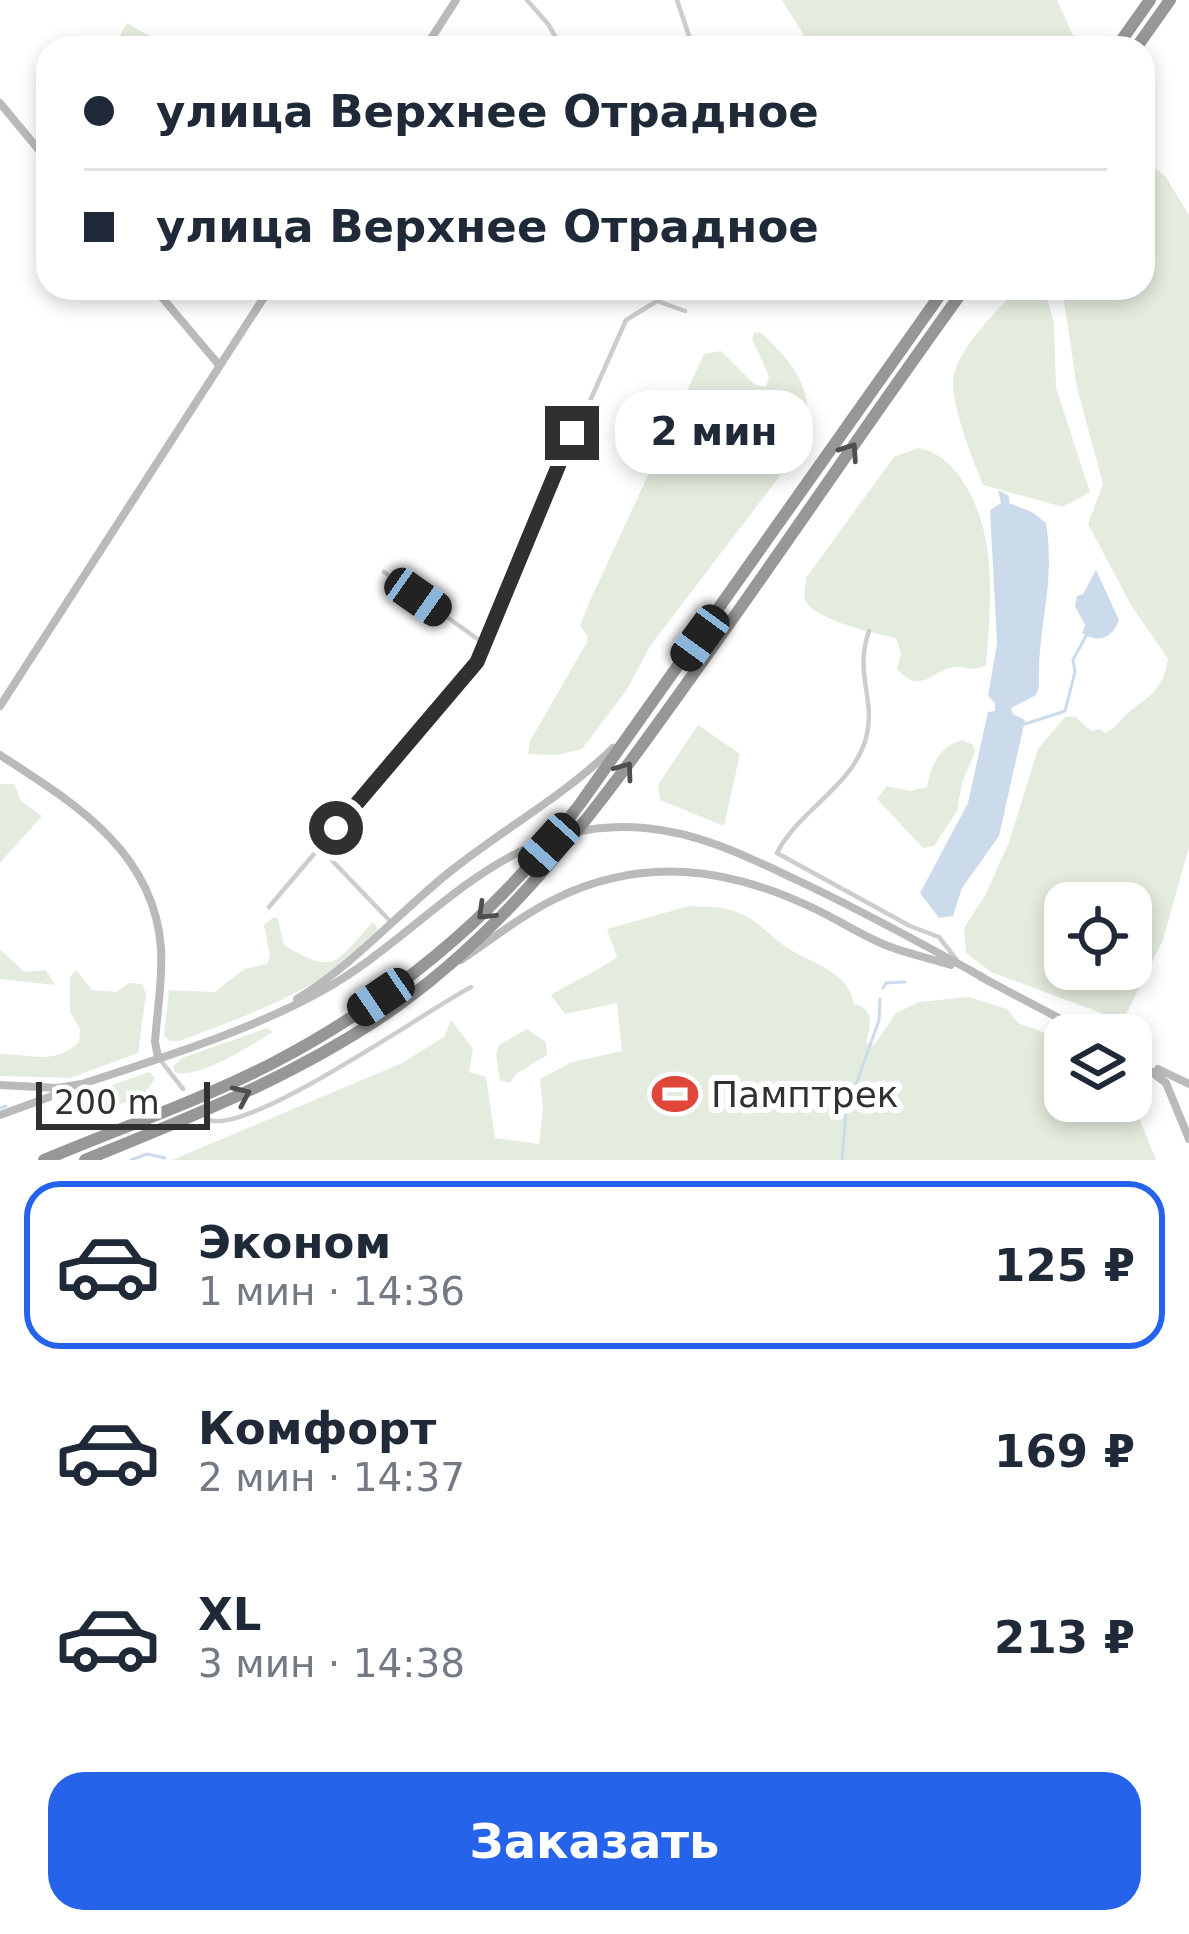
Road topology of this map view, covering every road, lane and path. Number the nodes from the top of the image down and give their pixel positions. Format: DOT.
graph roads {
  1 [pos="456,0"];
  2 [pos="527,0"];
  3 [pos="677,0"];
  4 [pos="1150,0"];
  5 [pos="1170,0"];
  6 [pos="433,36"];
  7 [pos="555,36"];
  8 [pos="689,36"];
  9 [pos="1124,36"];
  10 [pos="1144,36"];
  11 [pos="0,103"];
  12 [pos="36,146"];
  13 [pos="164,300"];
  14 [pos="262,300"];
  15 [pos="937,300"];
  16 [pos="956,300"];
  17 [pos="685,311"];
  18 [pos="219,366"];
  19 [pos="384,572"];
  20 [pos="869,631"];
  21 [pos="486,645"];
  22 [pos="662,690"];
  23 [pos="0,706"];
  24 [pos="0,755"];
  25 [pos="320,848"];
  26 [pos="268,907"];
  27 [pos="392,923"];
  28 [pos="958,964"];
  29 [pos="984,978"];
  30 [pos="433,979"];
  31 [pos="470,987"];
  32 [pos="1052,1014"];
  33 [pos="236,1029"];
  34 [pos="155,1031"];
  35 [pos="172,1052"];
  36 [pos="158,1057"];
  37 [pos="1152,1066"];
  38 [pos="1152,1072"];
  39 [pos="1177,1078"];
  40 [pos="90,1082"];
  41 [pos="1166,1083"];
  42 [pos="1189,1084"];
  43 [pos="0,1085"];
  44 [pos="183,1089"];
  45 [pos="0,1115"];
  46 [pos="209,1120"];
  47 [pos="1189,1139"];
  48 [pos="44,1160"];
  49 [pos="86,1160"];
  1 -- 6 [label="main road"];
  2 -- 7 [label="street"];
  3 -- 8 [label="street"];
  4 -- 9 [label="highway"];
  5 -- 10 [label="highway"];
  11 -- 12 [label="main road"];
  13 -- 18 [label="main road"];
  14 -- 18 [label="main road"];
  15 -- 22 [label="highway"];
  30 -- 16 [label="highway, one-way"];
  17 -- 21 [label="street"];
  18 -- 23 [label="main road"];
  19 -- 21 [label="street"];
  20 -- 28 [label="street"];
  21 -- 25 [label="street"];
  22 -- 27 [label="main road"];
  22 -- 48 [label="highway, one-way"];
  24 -- 34 [label="main road"];
  25 -- 26 [label="street"];
  25 -- 27 [label="street"];
  27 -- 33 [label="main road"];
  28 -- 29 [label="main road"];
  28 -- 33 [label="main road"];
  29 -- 30 [label="main road"];
  29 -- 32 [label="main road"];
  49 -- 30 [label="highway, one-way"];
  31 -- 46 [label="street"];
  33 -- 35 [label="main road"];
  34 -- 35 [label="main road"];
  34 -- 36 [label="main road"];
  35 -- 36 [label="main road"];
  36 -- 40 [label="main road"];
  36 -- 44 [label="street"];
  37 -- 39 [label="main road"];
  38 -- 41 [label="main road"];
  39 -- 41 [label="main road"];
  39 -- 42 [label="main road"];
  40 -- 43 [label="main road"];
  40 -- 45 [label="main road"];
  41 -- 47 [label="main road"];
}
